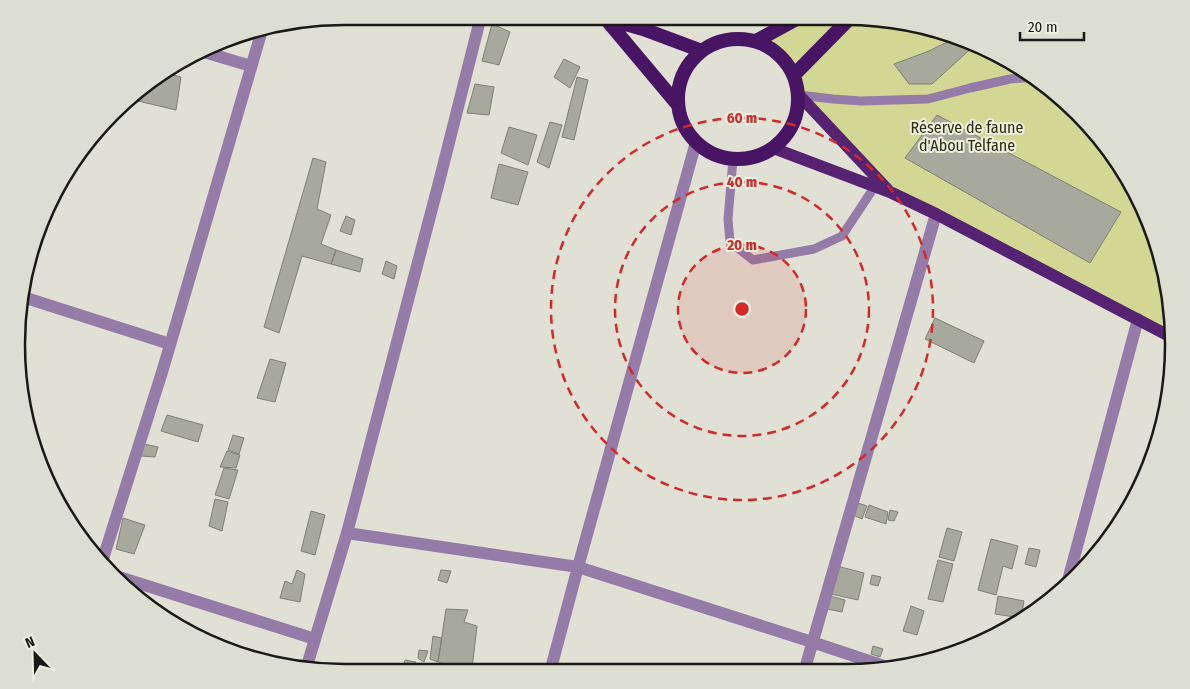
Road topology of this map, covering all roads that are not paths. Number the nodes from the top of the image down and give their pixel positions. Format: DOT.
graph roads {
  1 [pos="479,25"];
  2 [pos="610,25"];
  3 [pos="650,25"];
  4 [pos="785,25"];
  5 [pos="843,25"];
  6 [pos="260,37"];
  7 [pos="756,41"];
  8 [pos="702,51"];
  9 [pos="211,54"];
  10 [pos="251,66"];
  11 [pos="794,75"];
  12 [pos="1022,79"];
  13 [pos="799,95"];
  14 [pos="678,106"];
  15 [pos="696,142"];
  16 [pos="773,148"];
  17 [pos="734,159"];
  18 [pos="875,186"];
  19 [pos="892,193"];
  20 [pos="936,214"];
  21 [pos="29,299"];
  22 [pos="1138,319"];
  23 [pos="1164,333"];
  24 [pos="170,344"];
  25 [pos="347,533"];
  26 [pos="104,555"];
  27 [pos="578,567"];
  28 [pos="1072,569"];
  29 [pos="129,580"];
  30 [pos="315,639"];
  31 [pos="812,642"];
  32 [pos="308,662"];
  33 [pos="873,662"];
  34 [pos="552,664"];
  35 [pos="806,664"];
  1 -- 25 [label="street"];
  2 -- 14 [label="highway"];
  3 -- 8 [label="highway"];
  4 -- 7 [label="highway"];
  5 -- 11 [label="highway"];
  6 -- 10 [label="street"];
  7 -- 8 [label="highway"];
  7 -- 11 [label="highway"];
  8 -- 14 [label="highway"];
  9 -- 10 [label="street"];
  10 -- 24 [label="street"];
  11 -- 13 [label="highway"];
  12 -- 13 [label="lane"];
  13 -- 16 [label="highway"];
  13 -- 19 [label="main road"];
  14 -- 15 [label="highway"];
  15 -- 17 [label="highway"];
  15 -- 27 [label="street"];
  16 -- 17 [label="highway"];
  16 -- 18 [label="main road"];
  17 -- 18 [label="lane"];
  18 -- 19 [label="main road"];
  19 -- 20 [label="main road"];
  20 -- 22 [label="main road"];
  20 -- 31 [label="street"];
  21 -- 24 [label="street"];
  22 -- 23 [label="main road"];
  22 -- 28 [label="street"];
  24 -- 26 [label="street"];
  25 -- 27 [label="street"];
  25 -- 30 [label="street"];
  27 -- 31 [label="street"];
  27 -- 34 [label="street"];
  29 -- 30 [label="street"];
  30 -- 32 [label="street"];
  31 -- 33 [label="street"];
  31 -- 35 [label="street"];
}
